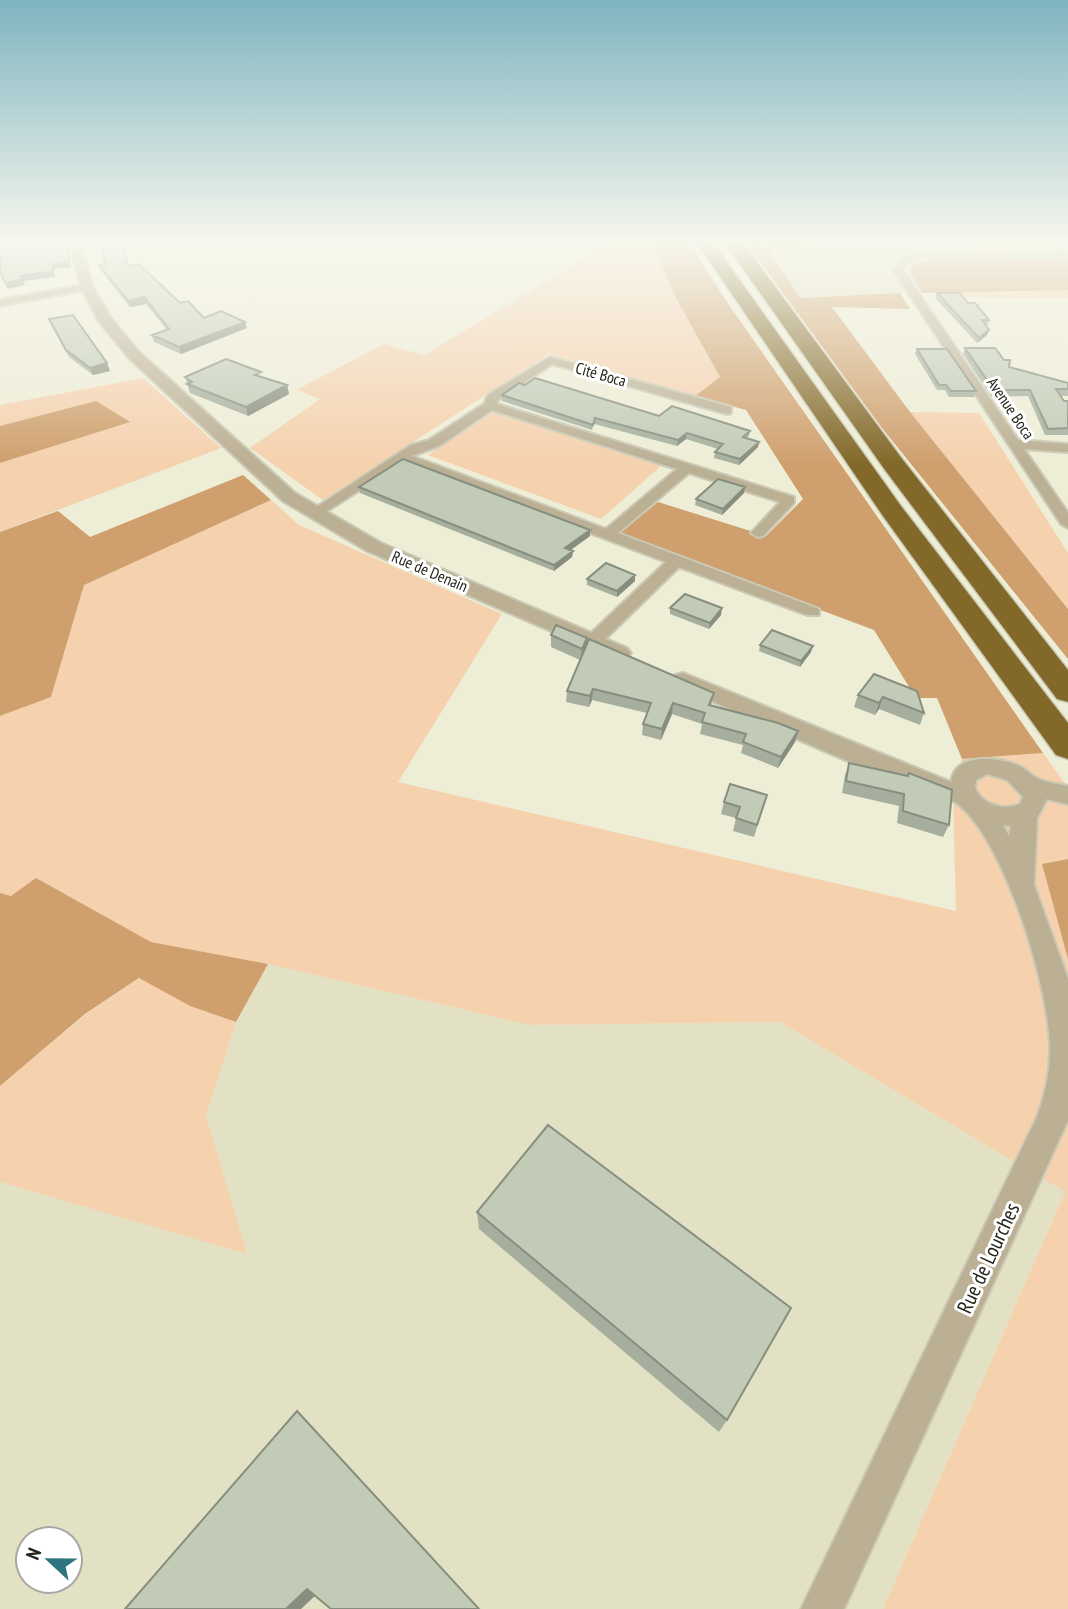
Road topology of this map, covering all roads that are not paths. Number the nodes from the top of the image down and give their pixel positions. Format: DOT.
graph roads {
  1 [pos="102,315"];
  2 [pos="755,315"];
  3 [pos="785,315"];
  4 [pos="927,315"];
  5 [pos="490,406"];
  6 [pos="727,410"];
  7 [pos="1014,444"];
  8 [pos="1068,447"];
  9 [pos="401,457"];
  10 [pos="687,468"];
  11 [pos="313,514"];
  12 [pos="1068,524"];
  13 [pos="758,533"];
  14 [pos="606,536"];
  15 [pos="675,562"];
  16 [pos="813,612"];
  17 [pos="593,641"];
  18 [pos="642,662"];
  19 [pos="667,673"];
  20 [pos="1068,692"];
  21 [pos="1068,747"];
  22 [pos="892,767"];
  23 [pos="970,771"];
  24 [pos="1068,795"];
  25 [pos="972,803"];
  26 [pos="1028,803"];
  27 [pos="1068,805"];
  28 [pos="1024,892"];
  29 [pos="822,1609"];
  1 -- 11 [label="street, Rue de Denain"];
  2 -- 21 [label="highway"];
  3 -- 20 [label="highway"];
  4 -- 7 [label="street, Avenue Boca"];
  5 -- 6 [label="street, Cité Boca"];
  5 -- 9 [label="street, Cité Boca"];
  5 -- 10 [label="street"];
  7 -- 8 [label="street"];
  7 -- 12 [label="street, Avenue Boca"];
  9 -- 11 [label="street, Cité Boca"];
  9 -- 14 [label="street"];
  10 -- 13 [label="street"];
  10 -- 14 [label="street"];
  11 -- 17 [label="street, Rue de Denain"];
  14 -- 15 [label="street"];
  15 -- 16 [label="street"];
  15 -- 17 [label="street"];
  17 -- 18 [label="street, Rue de Denain"];
  19 -- 22 [label="street"];
  22 -- 23 [label="street"];
  22 -- 25 [label="street"];
  23 -- 25 [label="street"];
  23 -- 26 [label="street"];
  24 -- 26 [label="street"];
  25 -- 26 [label="street"];
  25 -- 28 [label="street, Rue de Lourches"];
  26 -- 27 [label="street"];
  26 -- 28 [label="street, Rue de Lourches"];
  28 -- 29 [label="street, Rue de Lourches"];
}
